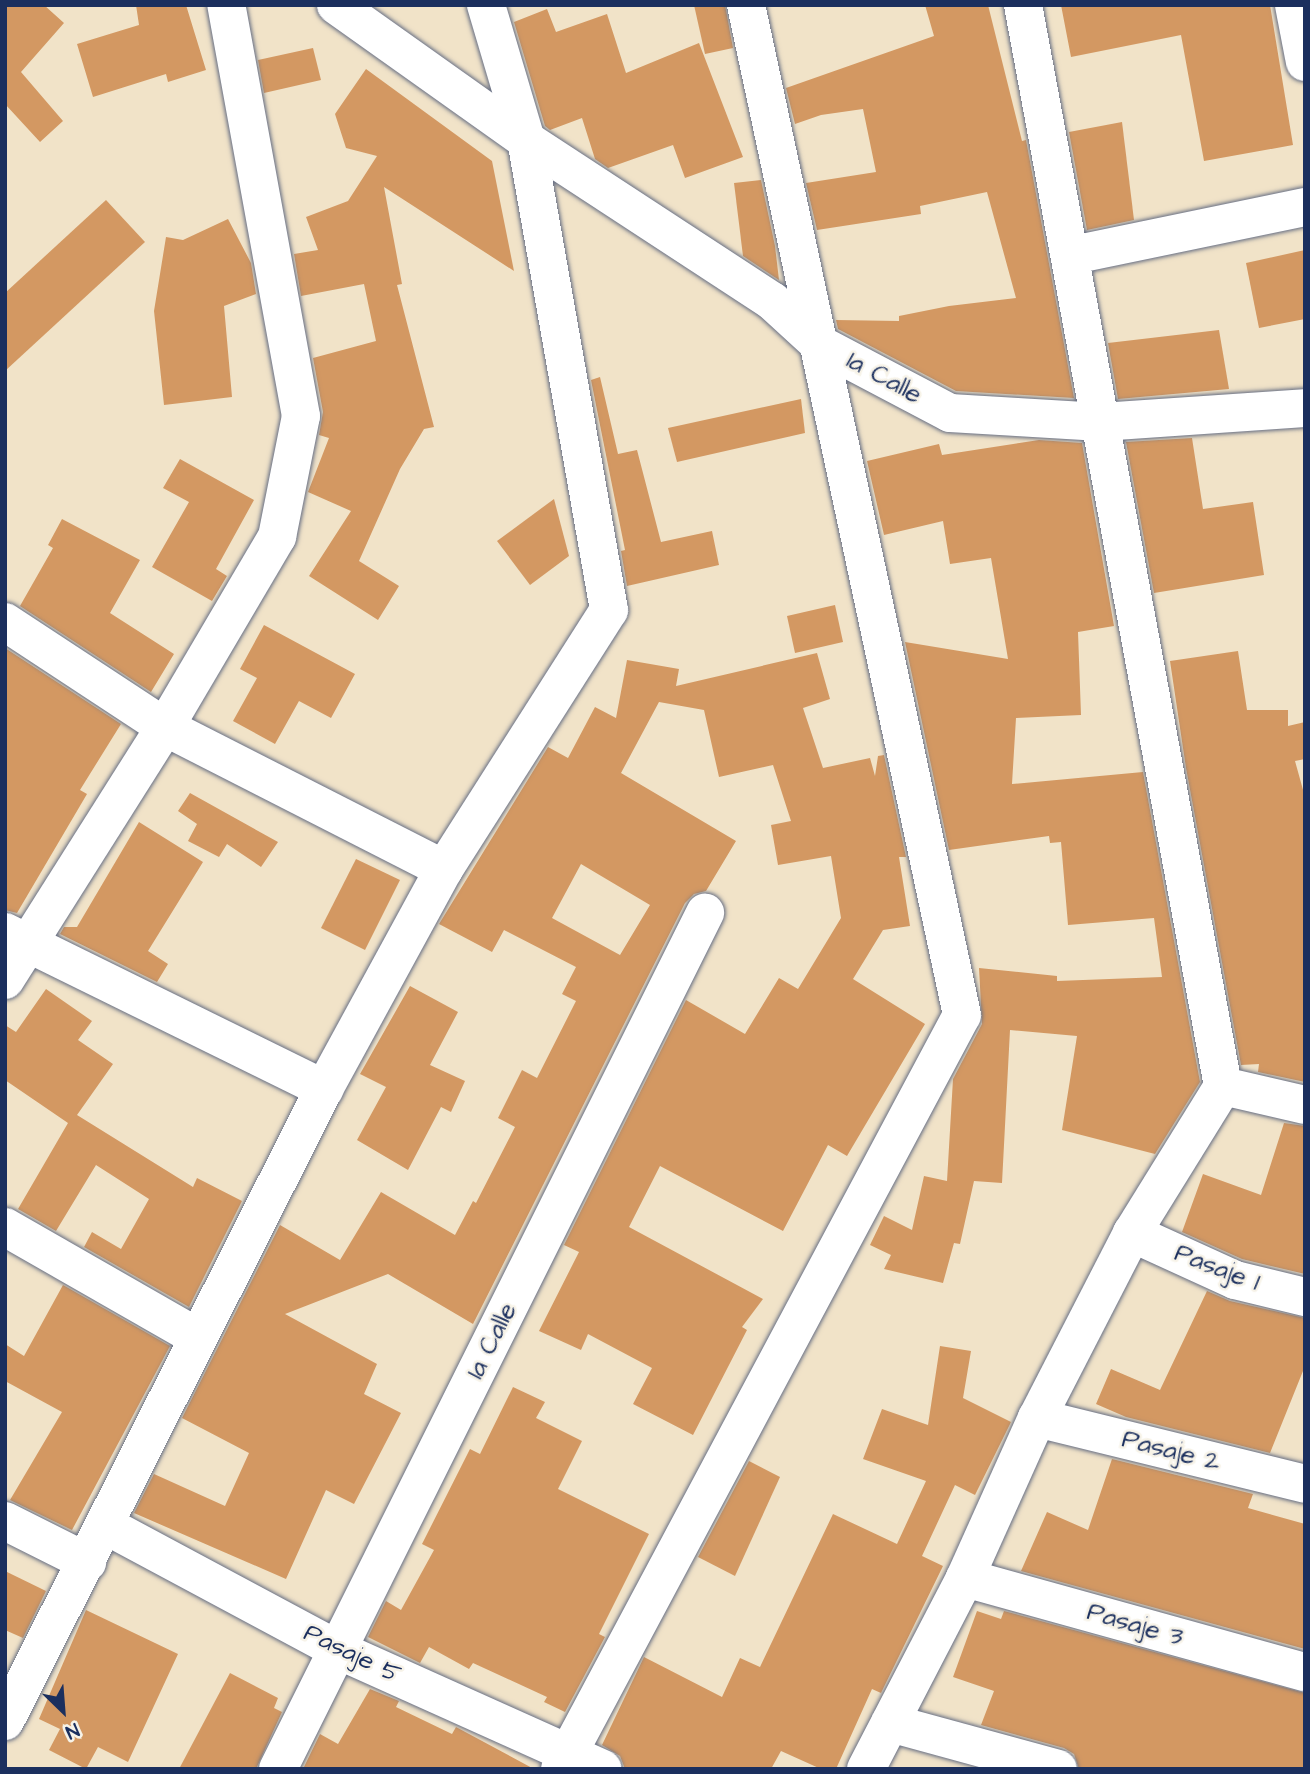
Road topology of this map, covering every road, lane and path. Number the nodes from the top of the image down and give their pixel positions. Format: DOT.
graph roads {
  1 [pos="226,5"];
  2 [pos="336,5"];
  3 [pos="486,5"];
  4 [pos="746,5"];
  5 [pos="1023,5"];
  6 [pos="1294,5"];
  7 [pos="1305,62"];
  8 [pos="526,140"];
  9 [pos="1305,207"];
  10 [pos="1073,255"];
  11 [pos="819,344"];
  12 [pos="1305,408"];
  13 [pos="1101,422"];
  14 [pos="5,622"];
  15 [pos="165,727"];
  16 [pos="444,869"];
  17 [pos="705,913"];
  18 [pos="17,938"];
  19 [pos="5,980"];
  20 [pos="1223,1086"];
  21 [pos="324,1089"];
  22 [pos="1305,1105"];
  23 [pos="5,1227"];
  24 [pos="1132,1233"];
  25 [pos="1305,1297"];
  26 [pos="197,1337"];
  27 [pos="1037,1418"];
  28 [pos="1305,1485"];
  29 [pos="5,1521"];
  30 [pos="107,1526"];
  31 [pos="88,1562"];
  32 [pos="965,1578"];
  33 [pos="338,1650"];
  34 [pos="1305,1672"];
  35 [pos="5,1721"];
  36 [pos="890,1723"];
  37 [pos="564,1760"];
  38 [pos="278,1769"];
  39 [pos="603,1769"];
  40 [pos="866,1769"];
  41 [pos="1058,1769"];
  1 -- 15 [label="street"];
  2 -- 8 [label="street, 1a Calle"];
  3 -- 8 [label="street"];
  4 -- 11 [label="street"];
  5 -- 10 [label="street"];
  6 -- 7 [label="street"];
  8 -- 11 [label="street, 1a Calle"];
  8 -- 16 [label="street"];
  9 -- 10 [label="street"];
  10 -- 13 [label="street"];
  11 -- 13 [label="street, 1a Calle"];
  11 -- 37 [label="street"];
  12 -- 13 [label="street, 1a Calle"];
  13 -- 20 [label="street"];
  14 -- 15 [label="street"];
  15 -- 16 [label="street"];
  15 -- 18 [label="street"];
  16 -- 21 [label="street"];
  17 -- 33 [label="street, 1a Calle"];
  18 -- 19 [label="street"];
  18 -- 21 [label="street"];
  20 -- 22 [label="street"];
  20 -- 24 [label="street"];
  21 -- 26 [label="street"];
  23 -- 26 [label="street"];
  24 -- 25 [label="street, Pasaje 1"];
  24 -- 27 [label="street"];
  26 -- 30 [label="street"];
  27 -- 28 [label="street, Pasaje 2"];
  27 -- 32 [label="street"];
  29 -- 31 [label="street"];
  30 -- 31 [label="street"];
  30 -- 33 [label="street, Pasaje 5"];
  31 -- 35 [label="street"];
  32 -- 34 [label="street, Pasaje 3"];
  32 -- 36 [label="street"];
  33 -- 37 [label="street, Pasaje 5"];
  33 -- 38 [label="street, 1a Calle"];
  36 -- 40 [label="street"];
  36 -- 41 [label="street"];
  37 -- 39 [label="street, Pasaje 5"];
}
